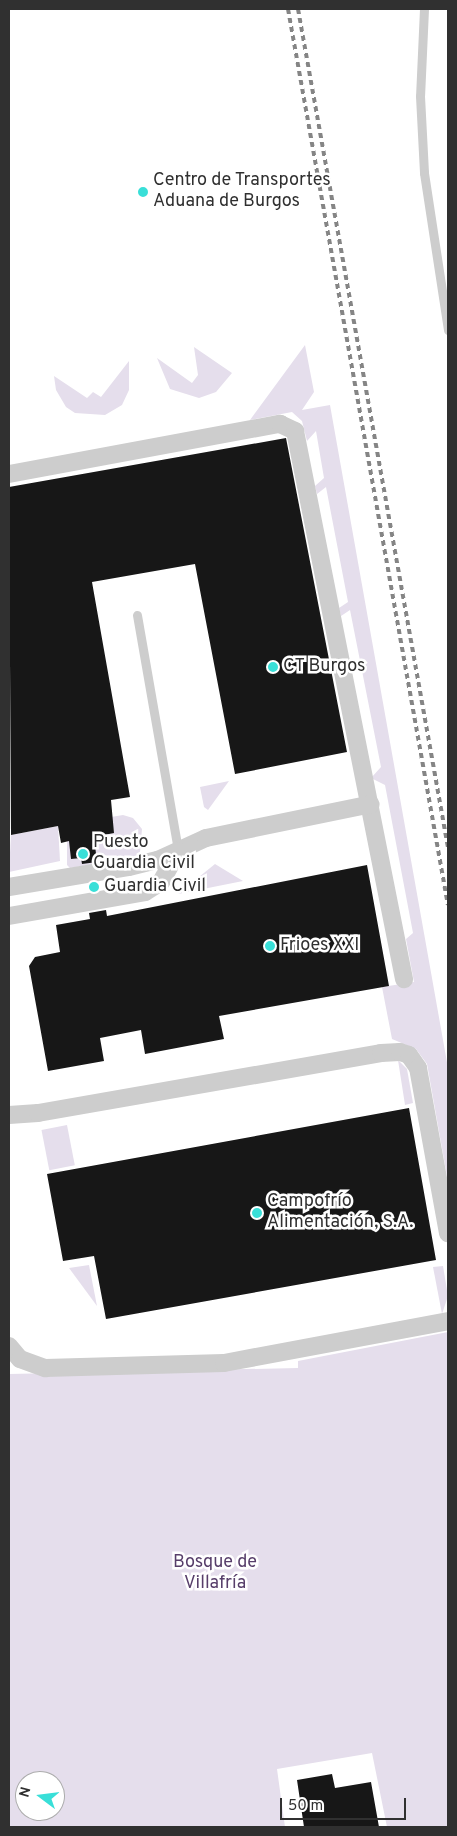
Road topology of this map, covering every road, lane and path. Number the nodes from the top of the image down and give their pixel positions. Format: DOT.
graph roads {
  1 [pos="424,9"];
  2 [pos="448,330"];
  3 [pos="9,474"];
  4 [pos="137,615"];
  5 [pos="370,804"];
  6 [pos="178,851"];
  7 [pos="9,888"];
  8 [pos="9,916"];
  9 [pos="404,979"];
  10 [pos="9,1115"];
  11 [pos="448,1233"];
  12 [pos="448,1321"];
  13 [pos="9,1348"];
  1 -- 2 [label="lane"];
  3 -- 5 [label="street"];
  4 -- 6 [label="lane"];
  5 -- 6 [label="street"];
  5 -- 9 [label="street"];
  6 -- 7 [label="street"];
  6 -- 8 [label="street"];
  10 -- 11 [label="street"];
  12 -- 13 [label="street"];
}
